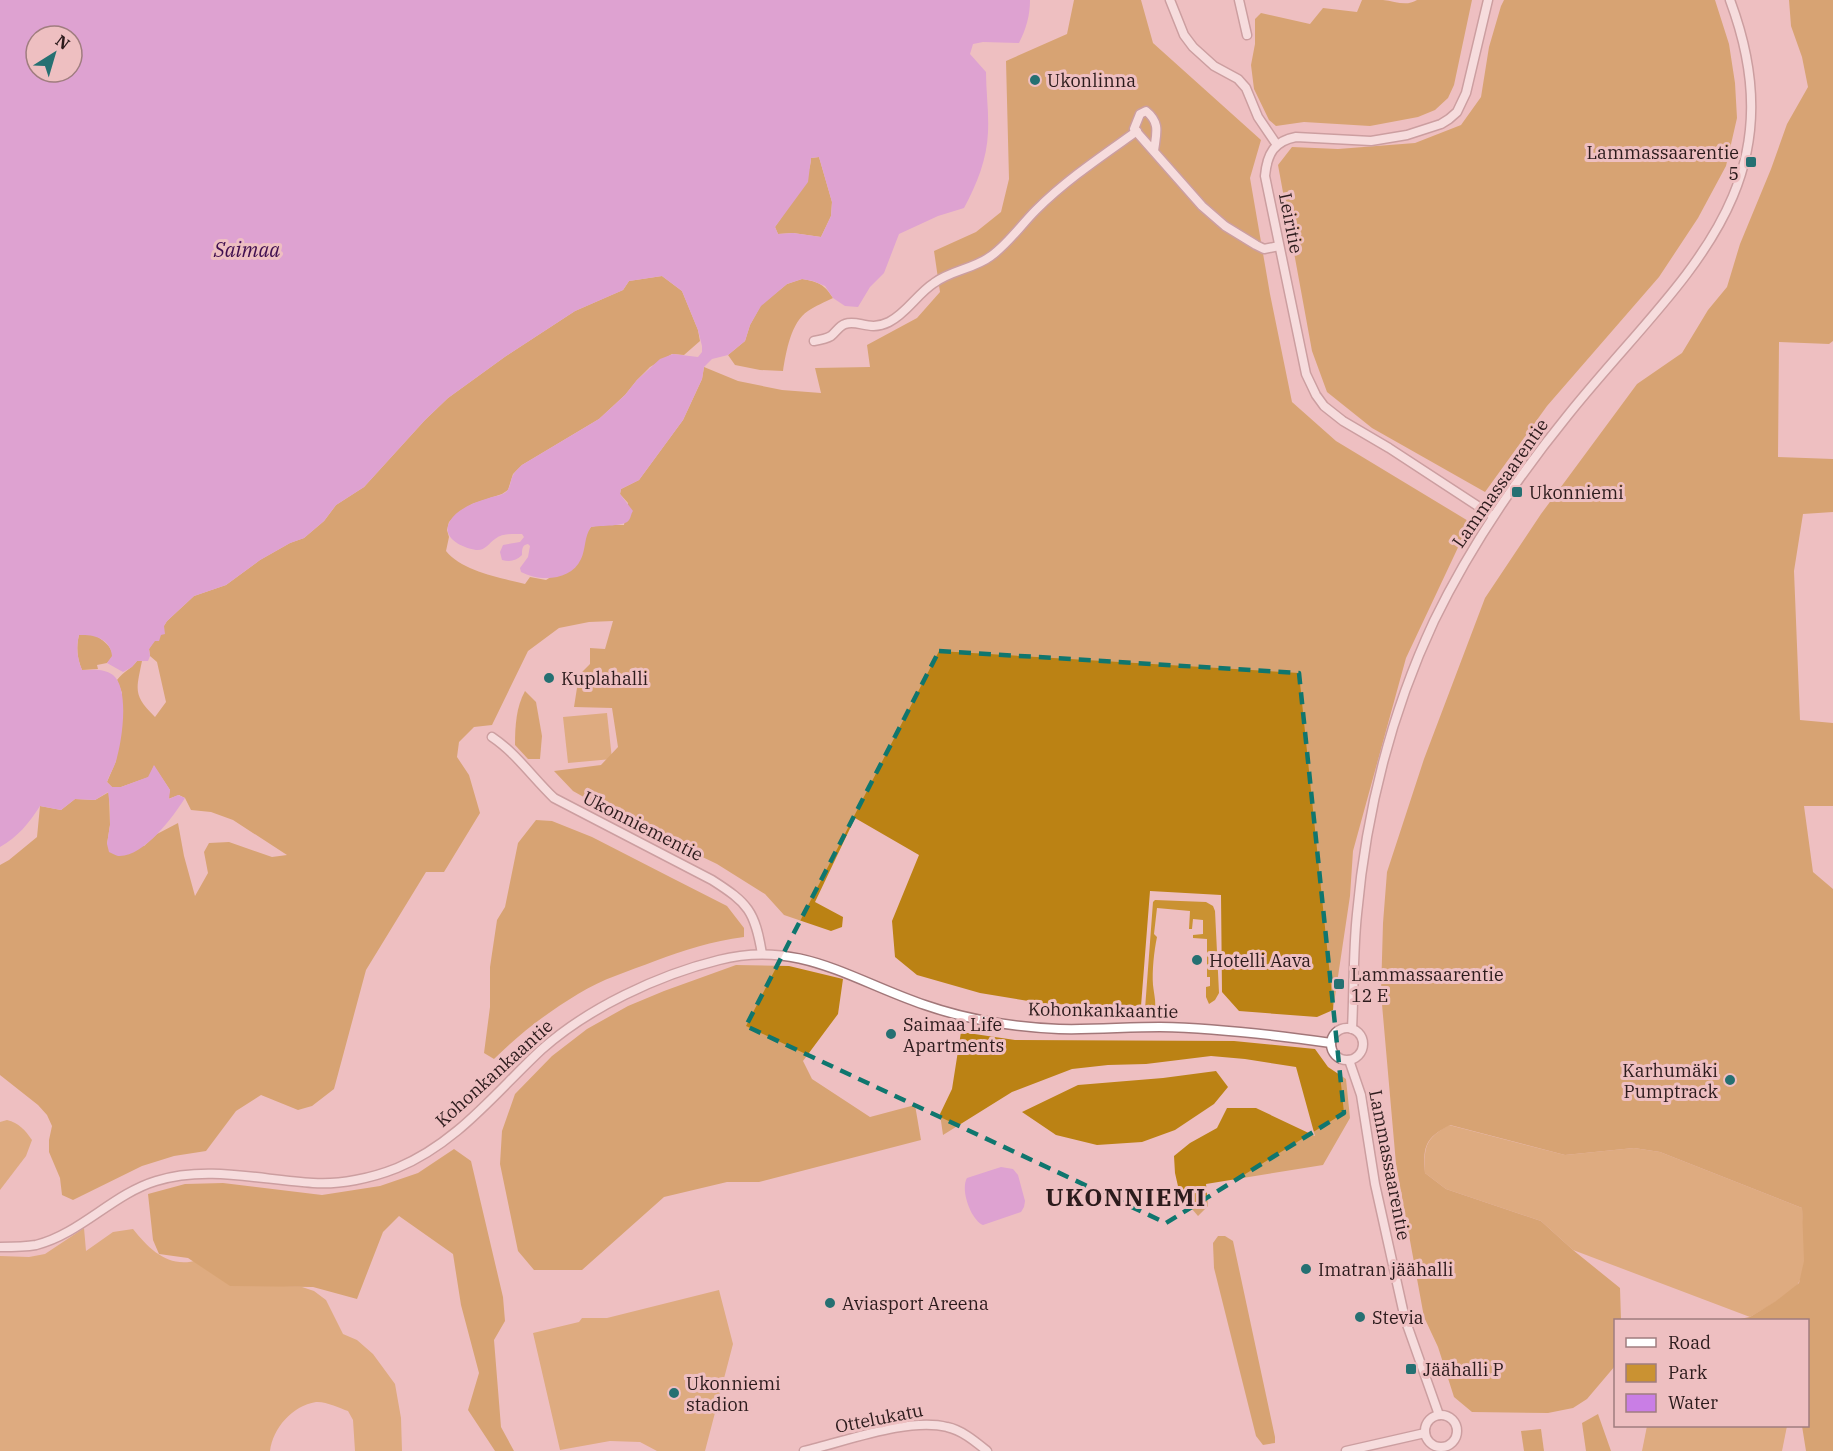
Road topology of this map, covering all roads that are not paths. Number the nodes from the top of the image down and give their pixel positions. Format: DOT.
graph roads {
  1 [pos="1170,0"];
  2 [pos="1239,0"];
  3 [pos="1488,0"];
  4 [pos="1730,0"];
  5 [pos="1247,35"];
  6 [pos="1136,130"];
  7 [pos="1277,145"];
  8 [pos="1154,151"];
  9 [pos="1279,246"];
  10 [pos="814,341"];
  11 [pos="1493,516"];
  12 [pos="492,737"];
  13 [pos="762,954"];
  14 [pos="1352,1029"];
  15 [pos="1331,1043"];
  16 [pos="1349,1060"];
  17 [pos="0,1247"];
  18 [pos="1439,1415"];
  19 [pos="1425,1433"];
  20 [pos="1442,1449"];
  21 [pos="806,1451"];
  22 [pos="987,1451"];
  23 [pos="1346,1451"];
  1 -- 7 [label="street"];
  2 -- 5 [label="street"];
  3 -- 7 [label="street"];
  4 -- 11 [label="street, Lammassaarentie"];
  6 -- 8 [label="street"];
  6 -- 8 [label="street"];
  6 -- 10 [label="street"];
  7 -- 9 [label="street, Leiritie"];
  8 -- 9 [label="street"];
  9 -- 11 [label="street, Leiritie"];
  11 -- 14 [label="street, Lammassaarentie"];
  12 -- 13 [label="street, Ukonniementie"];
  13 -- 15 [label="street, Kohonkankaantie"];
  13 -- 17 [label="street, Kohonkankaantie"];
  14 -- 15 [label="street"];
  14 -- 16 [label="street"];
  15 -- 16 [label="street"];
  16 -- 18 [label="street, Lammassaarentie"];
  18 -- 19 [label="street"];
  18 -- 20 [label="street"];
  19 -- 20 [label="street"];
  19 -- 23 [label="street"];
  21 -- 22 [label="street, Ottelukatu"];
}
